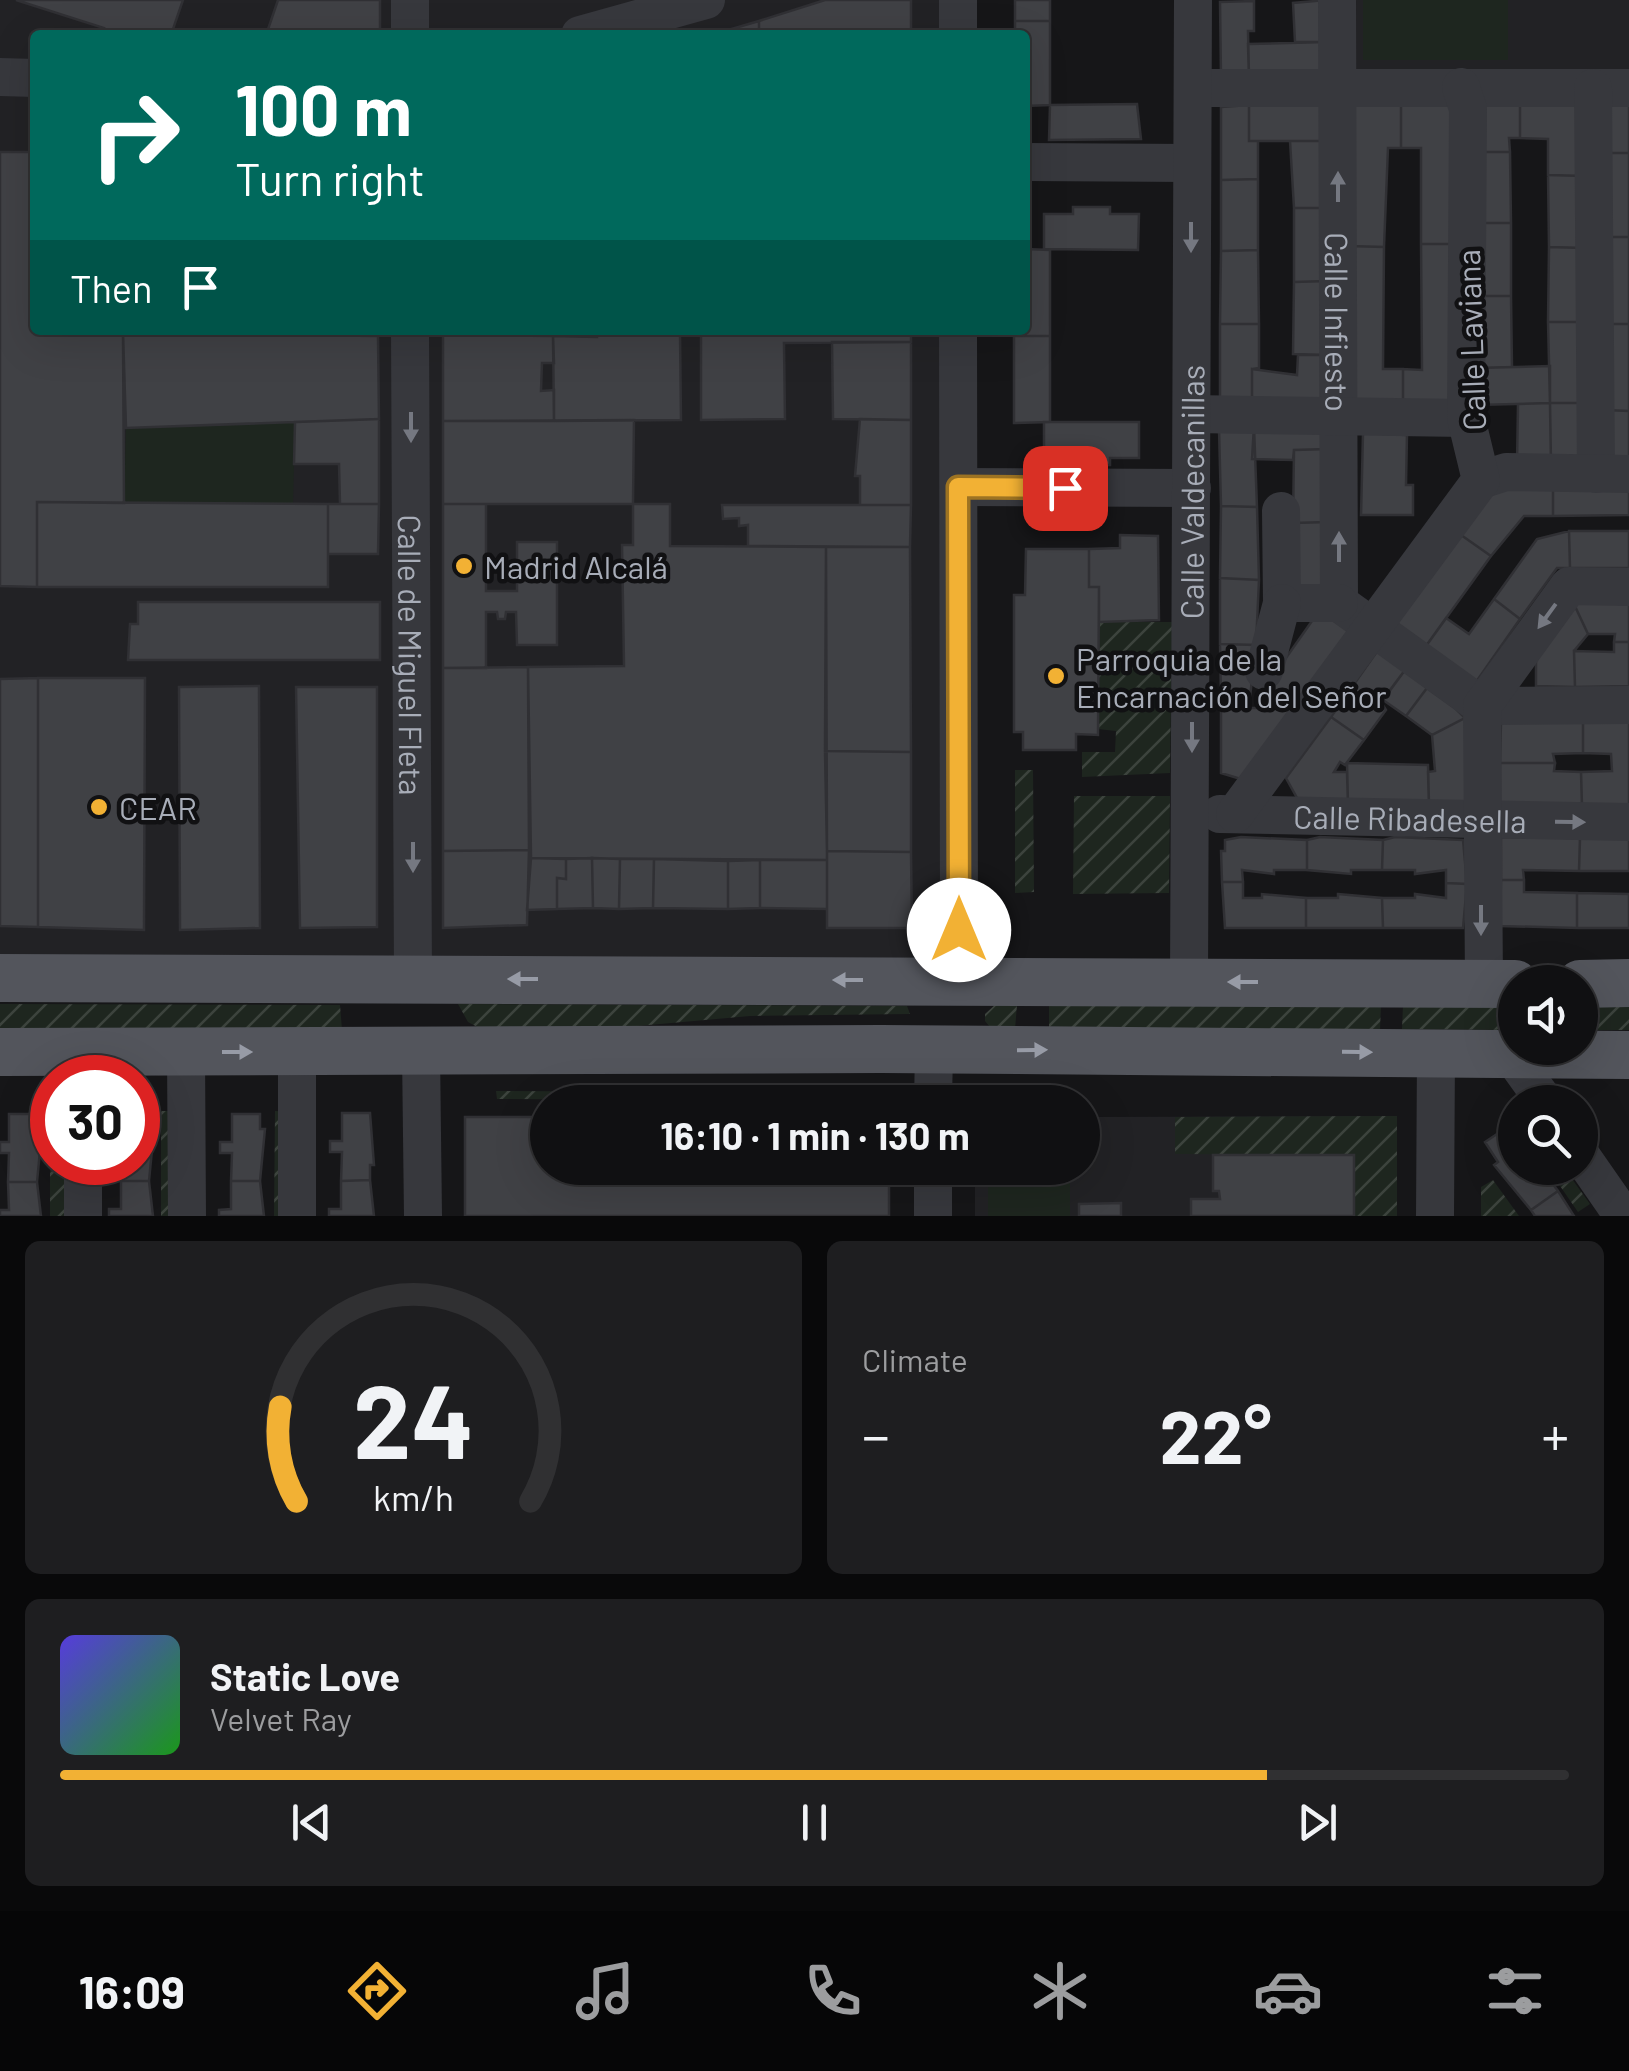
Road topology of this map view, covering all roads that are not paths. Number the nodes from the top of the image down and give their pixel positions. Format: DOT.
graph roads {
  1 [pos="410,0"];
  2 [pos="706,0"];
  3 [pos="958,0"];
  4 [pos="1192,0"];
  5 [pos="1338,0"];
  6 [pos="410,30"];
  7 [pos="598,30"];
  8 [pos="958,30"];
  9 [pos="0,77"];
  10 [pos="30,78"];
  11 [pos="1460,87"];
  12 [pos="1193,88"];
  13 [pos="1611,88"];
  14 [pos="1338,89"];
  15 [pos="1030,162"];
  16 [pos="1190,163"];
  17 [pos="410,335"];
  18 [pos="958,335"];
  19 [pos="1192,414"];
  20 [pos="1338,416"];
  21 [pos="1466,418"];
  22 [pos="1613,474"];
  23 [pos="1481,480"];
  24 [pos="958,487"];
  25 [pos="1192,488"];
  26 [pos="1282,511"];
  27 [pos="1629,587"];
  28 [pos="1282,603"];
  29 [pos="1340,603"];
  30 [pos="1372,629"];
  31 [pos="1264,671"];
  32 [pos="1629,705"];
  33 [pos="1482,706"];
  34 [pos="1192,814"];
  35 [pos="1236,814"];
  36 [pos="1481,821"];
  37 [pos="1629,822"];
  38 [pos="1498,975"];
  39 [pos="0,978"];
  40 [pos="413,978"];
  41 [pos="946,980"];
  42 [pos="1189,982"];
  43 [pos="1629,983"];
  44 [pos="1498,984"];
  45 [pos="1598,984"];
  46 [pos="934,1051"];
  47 [pos="0,1052"];
  48 [pos="186,1052"];
  49 [pos="297,1052"];
  50 [pos="421,1052"];
  51 [pos="604,1052"];
  52 [pos="1436,1053"];
  53 [pos="160,1055"];
  54 [pos="1498,1055"];
  55 [pos="1598,1056"];
  56 [pos="1629,1056"];
  57 [pos="30,1057"];
  58 [pos="933,1085"];
  59 [pos="1598,1177"];
  60 [pos="83,1185"];
  61 [pos="933,1185"];
  62 [pos="1622,1207"];
  63 [pos="82,1216"];
  64 [pos="187,1216"];
  65 [pos="297,1216"];
  66 [pos="423,1216"];
  67 [pos="933,1216"];
  68 [pos="1436,1216"];
  1 -- 6 [label="street"];
  2 -- 7 [label="street"];
  3 -- 8 [label="street"];
  4 -- 12 [label="street, Calle Valdecanillas"];
  5 -- 14 [label="street, Calle Infiesto"];
  9 -- 10 [label="street"];
  11 -- 13 [label="street"];
  11 -- 14 [label="street"];
  11 -- 21 [label="street, Calle Laviana"];
  12 -- 14 [label="street"];
  12 -- 16 [label="street, Calle Valdecanillas"];
  13 -- 22 [label="street"];
  20 -- 14 [label="street, Calle Infiesto, one-way"];
  15 -- 16 [label="street"];
  16 -- 19 [label="street, Calle Valdecanillas, one-way"];
  17 -- 40 [label="street, Calle de Miguel Fleta, one-way"];
  18 -- 24 [label="street"];
  19 -- 20 [label="street"];
  19 -- 25 [label="street, Calle Valdecanillas"];
  20 -- 21 [label="street"];
  29 -- 20 [label="street, Calle Infiesto, one-way"];
  21 -- 23 [label="street, Calle Laviana"];
  22 -- 23 [label="street"];
  23 -- 30 [label="street"];
  24 -- 25 [label="street"];
  24 -- 41 [label="street"];
  25 -- 34 [label="street, Calle Valdecanillas, one-way"];
  26 -- 28 [label="street"];
  27 -- 33 [label="street, one-way"];
  28 -- 29 [label="street"];
  28 -- 31 [label="street"];
  29 -- 30 [label="street"];
  30 -- 33 [label="street"];
  30 -- 35 [label="street"];
  32 -- 33 [label="street"];
  33 -- 36 [label="street"];
  34 -- 35 [label="street, Calle Ribadesella"];
  34 -- 42 [label="street, Calle Valdecanillas"];
  35 -- 36 [label="street, Calle Ribadesella"];
  36 -- 37 [label="street, Calle Ribadesella, one-way"];
  36 -- 38 [label="street, one-way"];
  39 -- 40 [label="main road"];
  41 -- 40 [label="main road, one-way"];
  40 -- 50 [label="main road"];
  41 -- 42 [label="main road"];
  41 -- 46 [label="main road"];
  41 -- 51 [label="main road"];
  44 -- 42 [label="main road, one-way"];
  43 -- 45 [label="main road"];
  46 -- 51 [label="main road"];
  46 -- 52 [label="main road, one-way"];
  46 -- 58 [label="street"];
  47 -- 57 [label="main road"];
  48 -- 49 [label="main road, one-way"];
  48 -- 53 [label="main road"];
  48 -- 64 [label="street"];
  49 -- 50 [label="main road"];
  49 -- 65 [label="street"];
  50 -- 51 [label="main road"];
  50 -- 66 [label="street"];
  52 -- 54 [label="main road"];
  52 -- 68 [label="street"];
  55 -- 56 [label="main road"];
  59 -- 62 [label="street"];
  60 -- 63 [label="street"];
  61 -- 67 [label="street"];
}
